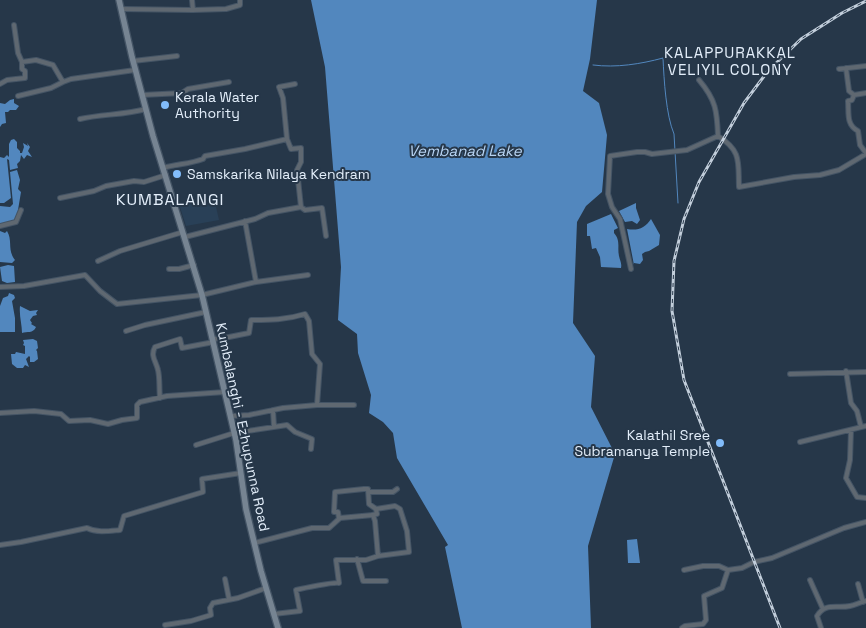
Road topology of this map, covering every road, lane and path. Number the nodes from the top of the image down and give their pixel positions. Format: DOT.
graph roads {
  1 [pos="119,0"];
  2 [pos="192,0"];
  3 [pos="240,0"];
  4 [pos="121,9"];
  5 [pos="193,10"];
  6 [pos="14,25"];
  7 [pos="177,56"];
  8 [pos="133,61"];
  9 [pos="22,62"];
  10 [pos="866,66"];
  11 [pos="846,68"];
  12 [pos="839,69"];
  13 [pos="135,70"];
  14 [pos="699,80"];
  15 [pos="63,82"];
  16 [pos="229,82"];
  17 [pos="0,84"];
  18 [pos="295,84"];
  19 [pos="866,93"];
  20 [pos="142,95"];
  21 [pos="854,95"];
  22 [pos="18,96"];
  23 [pos="146,109"];
  24 [pos="80,118"];
  25 [pos="718,136"];
  26 [pos="287,139"];
  27 [pos="866,153"];
  28 [pos="164,168"];
  29 [pos="298,174"];
  30 [pos="166,175"];
  31 [pos="275,176"];
  32 [pos="60,198"];
  33 [pos="301,207"];
  34 [pos="21,210"];
  35 [pos="245,221"];
  36 [pos="0,226"];
  37 [pos="184,235"];
  38 [pos="326,236"];
  39 [pos="98,261"];
  40 [pos="194,265"];
  41 [pos="169,269"];
  42 [pos="631,270"];
  43 [pos="308,275"];
  44 [pos="256,282"];
  45 [pos="0,287"];
  46 [pos="202,295"];
  47 [pos="206,312"];
  48 [pos="126,331"];
  49 [pos="213,341"];
  50 [pos="846,372"];
  51 [pos="866,372"];
  52 [pos="790,374"];
  53 [pos="225,392"];
  54 [pos="160,398"];
  55 [pos="317,405"];
  56 [pos="354,405"];
  57 [pos="273,410"];
  58 [pos="0,413"];
  59 [pos="231,416"];
  60 [pos="274,427"];
  61 [pos="864,427"];
  62 [pos="851,430"];
  63 [pos="234,433"];
  64 [pos="800,442"];
  65 [pos="196,446"];
  66 [pos="311,449"];
  67 [pos="241,473"];
  68 [pos="397,489"];
  69 [pos="369,492"];
  70 [pos="866,498"];
  71 [pos="376,509"];
  72 [pos="372,515"];
  73 [pos="339,519"];
  74 [pos="866,522"];
  75 [pos="254,543"];
  76 [pos="0,545"];
  77 [pos="378,556"];
  78 [pos="358,560"];
  79 [pos="684,570"];
  80 [pos="728,570"];
  81 [pos="224,579"];
  82 [pos="810,580"];
  83 [pos="386,581"];
  84 [pos="858,584"];
  85 [pos="266,588"];
  86 [pos="229,599"];
  87 [pos="865,601"];
  88 [pos="823,609"];
  89 [pos="274,614"];
  90 [pos="165,625"];
  91 [pos="278,628"];
  92 [pos="682,628"];
  93 [pos="821,628"];
  1 -- 4 [label="main road, Kumbalanghi - Ezhupunna Road"];
  2 -- 5 [label="street"];
  3 -- 5 [label="street"];
  4 -- 5 [label="street"];
  4 -- 8 [label="main road, Kumbalanghi - Ezhupunna Road"];
  6 -- 9 [label="street"];
  7 -- 8 [label="street"];
  8 -- 13 [label="main road, Kumbalanghi - Ezhupunna Road"];
  9 -- 15 [label="street"];
  9 -- 17 [label="street"];
  10 -- 11 [label="street"];
  11 -- 12 [label="street"];
  11 -- 21 [label="street"];
  13 -- 15 [label="street"];
  13 -- 20 [label="main road, Kumbalanghi - Ezhupunna Road"];
  14 -- 25 [label="street"];
  15 -- 22 [label="street"];
  16 -- 20 [label="street"];
  18 -- 26 [label="street"];
  19 -- 21 [label="street"];
  20 -- 23 [label="main road, Kumbalanghi - Ezhupunna Road"];
  21 -- 27 [label="street"];
  23 -- 24 [label="street"];
  23 -- 28 [label="main road, Kumbalanghi - Ezhupunna Road"];
  25 -- 27 [label="street"];
  25 -- 42 [label="street"];
  26 -- 28 [label="street"];
  26 -- 29 [label="street"];
  28 -- 30 [label="main road, Kumbalanghi - Ezhupunna Road"];
  29 -- 31 [label="street"];
  29 -- 33 [label="street"];
  30 -- 32 [label="street"];
  30 -- 37 [label="main road, Kumbalanghi - Ezhupunna Road"];
  33 -- 35 [label="street"];
  33 -- 38 [label="street"];
  34 -- 36 [label="street"];
  35 -- 37 [label="street"];
  35 -- 44 [label="street"];
  37 -- 39 [label="street"];
  37 -- 40 [label="main road, Kumbalanghi - Ezhupunna Road"];
  40 -- 41 [label="street"];
  40 -- 46 [label="main road, Kumbalanghi - Ezhupunna Road"];
  43 -- 44 [label="street"];
  44 -- 46 [label="street"];
  45 -- 46 [label="street"];
  46 -- 47 [label="main road, Kumbalanghi - Ezhupunna Road"];
  47 -- 48 [label="street"];
  47 -- 49 [label="main road, Kumbalanghi - Ezhupunna Road"];
  49 -- 53 [label="main road, Kumbalanghi - Ezhupunna Road"];
  49 -- 54 [label="street"];
  49 -- 55 [label="street"];
  50 -- 51 [label="street"];
  50 -- 52 [label="street"];
  50 -- 61 [label="street"];
  53 -- 54 [label="street"];
  53 -- 59 [label="main road, Kumbalanghi - Ezhupunna Road"];
  54 -- 58 [label="street"];
  55 -- 56 [label="street"];
  55 -- 57 [label="street"];
  57 -- 59 [label="street"];
  57 -- 60 [label="street"];
  59 -- 63 [label="main road, Kumbalanghi - Ezhupunna Road"];
  60 -- 63 [label="street"];
  60 -- 66 [label="street"];
  61 -- 62 [label="street"];
  62 -- 64 [label="street"];
  62 -- 70 [label="street"];
  63 -- 65 [label="street"];
  63 -- 67 [label="main road, Kumbalanghi - Ezhupunna Road"];
  67 -- 75 [label="main road, Kumbalanghi - Ezhupunna Road"];
  67 -- 76 [label="street"];
  68 -- 69 [label="street"];
  69 -- 71 [label="street"];
  69 -- 73 [label="street"];
  71 -- 72 [label="street"];
  71 -- 77 [label="street"];
  72 -- 73 [label="street"];
  72 -- 77 [label="street"];
  73 -- 75 [label="street"];
  74 -- 80 [label="street"];
  75 -- 85 [label="main road, Kumbalanghi - Ezhupunna Road"];
  77 -- 78 [label="street"];
  78 -- 83 [label="street"];
  78 -- 89 [label="street"];
  79 -- 80 [label="street"];
  80 -- 92 [label="street"];
  81 -- 86 [label="street"];
  82 -- 88 [label="street"];
  84 -- 87 [label="street"];
  85 -- 86 [label="street"];
  85 -- 89 [label="main road, Kumbalanghi - Ezhupunna Road"];
  86 -- 90 [label="street"];
  87 -- 88 [label="street"];
  88 -- 93 [label="street"];
  89 -- 91 [label="main road, Kumbalanghi - Ezhupunna Road"];
}
